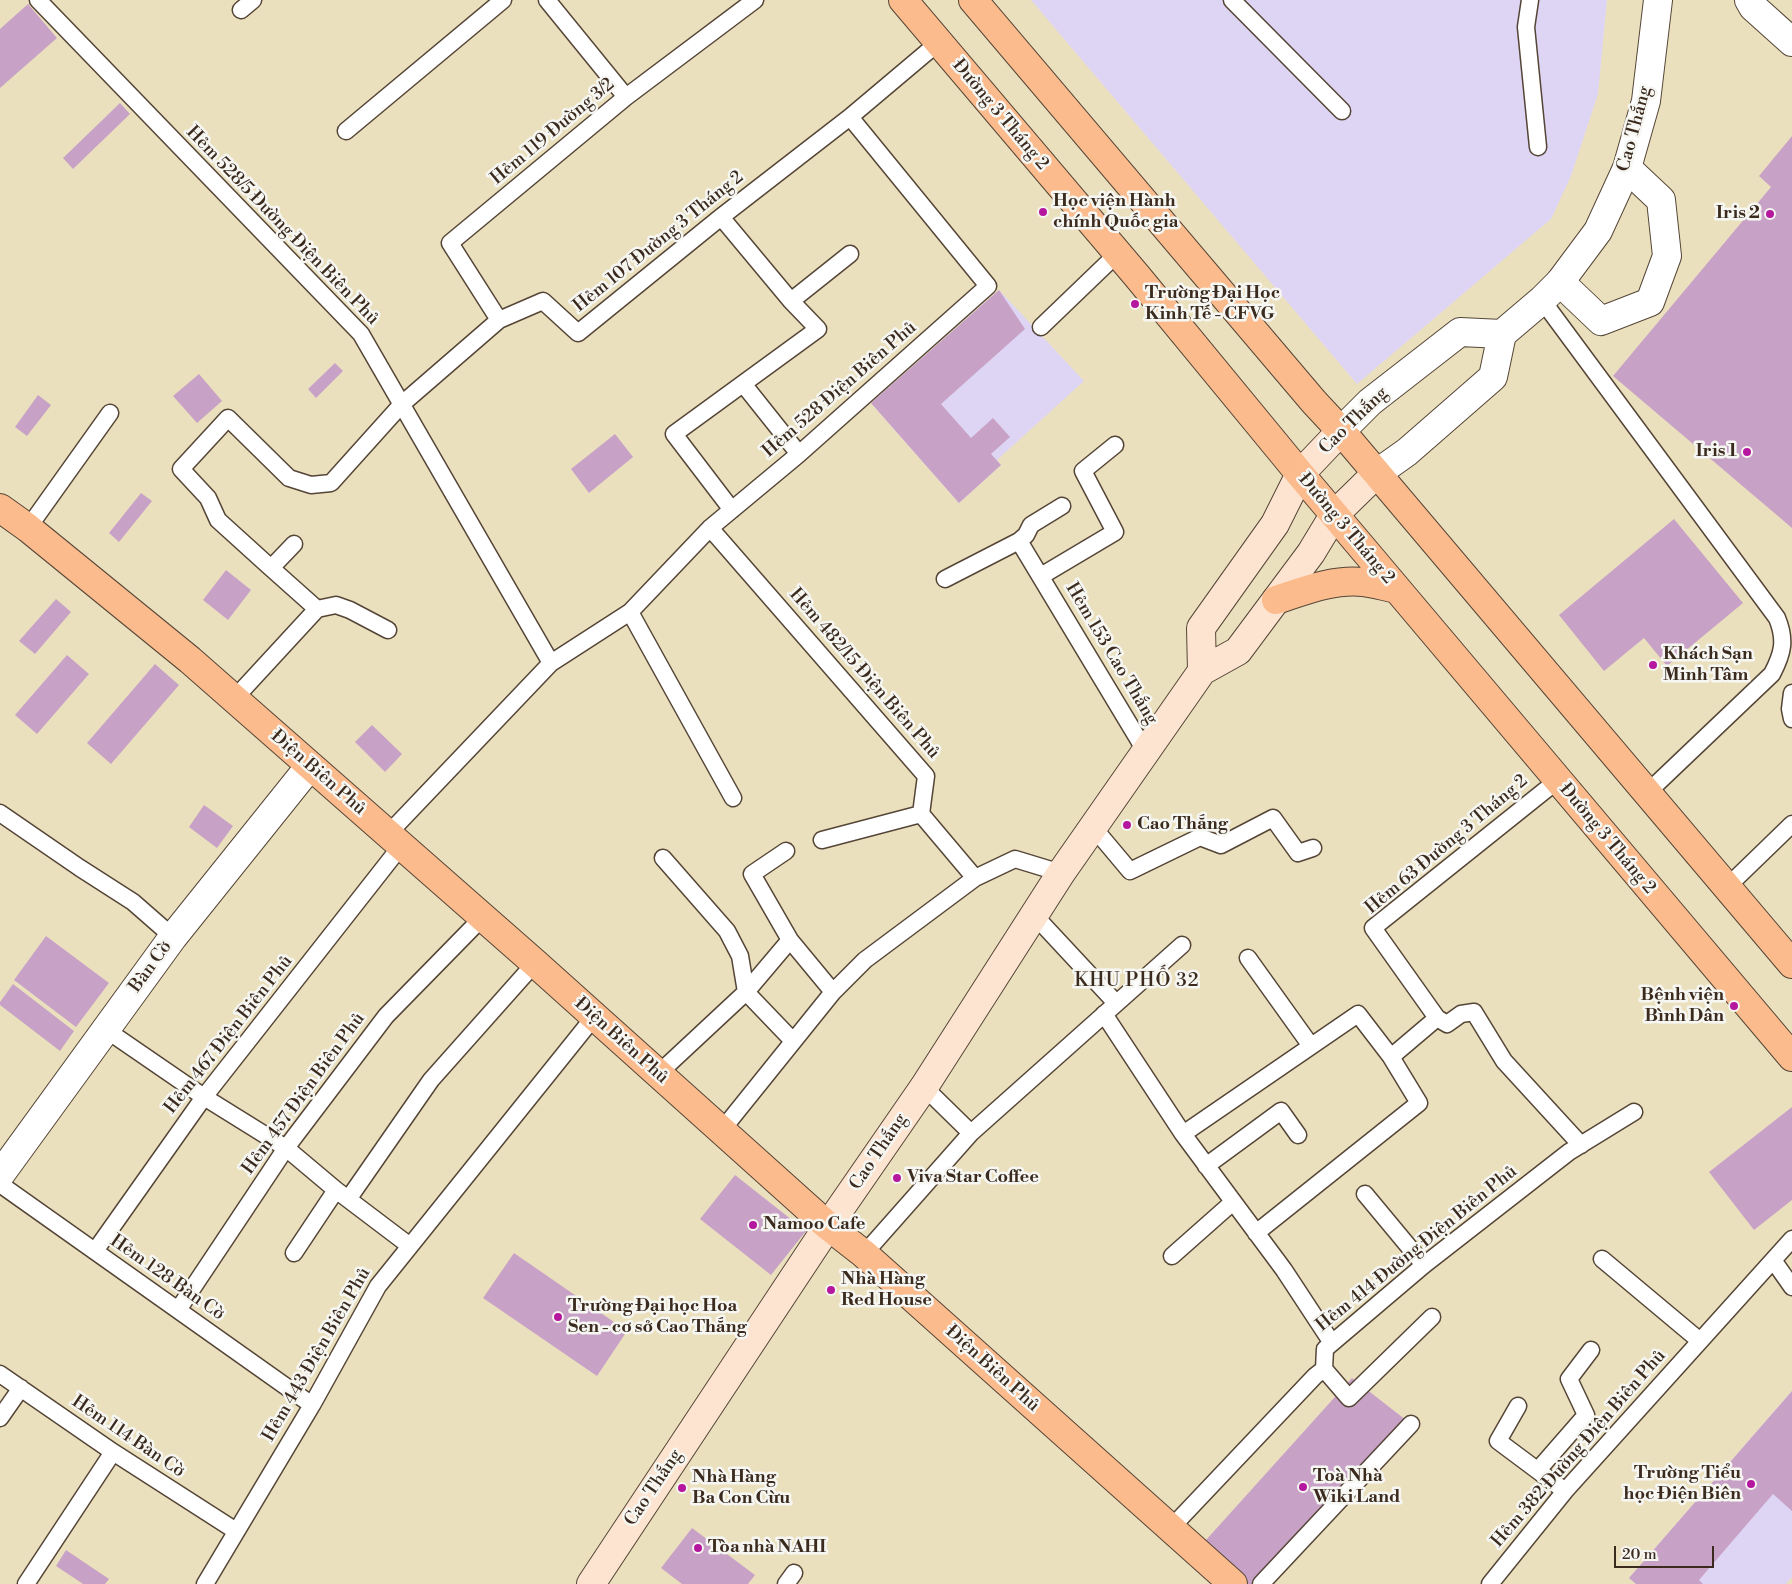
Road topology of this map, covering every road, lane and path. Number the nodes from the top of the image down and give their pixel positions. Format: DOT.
graph roads {
  1 [pos="38,0"];
  2 [pos="502,0"];
  3 [pos="547,0"];
  4 [pos="755,0"];
  5 [pos="903,0"];
  6 [pos="973,0"];
  7 [pos="1232,0"];
  8 [pos="1530,0"];
  9 [pos="1658,0"];
  10 [pos="1749,0"];
  11 [pos="939,42"];
  12 [pos="1792,42"];
  13 [pos="626,98"];
  14 [pos="1342,111"];
  15 [pos="850,117"];
  16 [pos="346,131"];
  17 [pos="1538,147"];
  18 [pos="1627,168"];
  19 [pos="721,218"];
  20 [pos="1118,253"];
  21 [pos="850,254"];
  22 [pos="1551,291"];
  23 [pos="791,301"];
  24 [pos="499,320"];
  25 [pos="1041,327"];
  26 [pos="1502,334"];
  27 [pos="744,384"];
  28 [pos="402,404"];
  29 [pos="110,413"];
  30 [pos="1341,431"];
  31 [pos="1115,445"];
  32 [pos="799,454"];
  33 [pos="1300,474"];
  34 [pos="1376,474"];
  35 [pos="1062,506"];
  36 [pos="0,508"];
  37 [pos="732,510"];
  38 [pos="1334,515"];
  39 [pos="28,528"];
  40 [pos="710,528"];
  41 [pos="1019,541"];
  42 [pos="294,544"];
  43 [pos="271,568"];
  44 [pos="1041,576"];
  45 [pos="945,579"];
  46 [pos="1397,589"];
  47 [pos="1276,600"];
  48 [pos="317,609"];
  49 [pos="630,612"];
  50 [pos="388,630"];
  51 [pos="1787,638"];
  52 [pos="551,663"];
  53 [pos="1202,670"];
  54 [pos="1792,693"];
  55 [pos="234,699"];
  56 [pos="1792,719"];
  57 [pos="1146,752"];
  58 [pos="310,766"];
  59 [pos="1558,780"];
  60 [pos="1647,793"];
  61 [pos="733,798"];
  62 [pos="0,813"];
  63 [pos="921,814"];
  64 [pos="1792,824"];
  65 [pos="1093,827"];
  66 [pos="394,840"];
  67 [pos="822,840"];
  68 [pos="1313,848"];
  69 [pos="786,851"];
  70 [pos="663,858"];
  71 [pos="1061,873"];
  72 [pos="975,878"];
  73 [pos="1727,887"];
  74 [pos="1035,916"];
  75 [pos="482,918"];
  76 [pos="173,937"];
  77 [pos="790,940"];
  78 [pos="1182,945"];
  79 [pos="1248,958"];
  80 [pos="534,963"];
  81 [pos="1792,964"];
  82 [pos="746,992"];
  83 [pos="833,992"];
  84 [pos="1116,1003"];
  85 [pos="1104,1014"];
  86 [pos="594,1017"];
  87 [pos="1437,1018"];
  88 [pos="105,1029"];
  89 [pos="793,1041"];
  90 [pos="1311,1046"];
  91 [pos="1792,1056"];
  92 [pos="1392,1057"];
  93 [pos="658,1074"];
  94 [pos="924,1086"];
  95 [pos="204,1097"];
  96 [pos="1634,1112"];
  97 [pos="722,1130"];
  98 [pos="971,1133"];
  99 [pos="1183,1134"];
  100 [pos="1298,1135"];
  101 [pos="1581,1145"];
  102 [pos="286,1148"];
  103 [pos="1206,1166"];
  104 [pos="0,1174"];
  105 [pos="0,1184"];
  106 [pos="343,1194"];
  107 [pos="1365,1194"];
  108 [pos="1233,1202"];
  109 [pos="828,1226"];
  110 [pos="1256,1233"];
  111 [pos="1792,1239"];
  112 [pos="410,1246"];
  113 [pos="95,1251"];
  114 [pos="294,1253"];
  115 [pos="864,1254"];
  116 [pos="1172,1256"];
  117 [pos="1602,1259"];
  118 [pos="1773,1260"];
  119 [pos="1424,1265"];
  120 [pos="1792,1287"];
  121 [pos="178,1310"];
  122 [pos="1432,1317"];
  123 [pos="1700,1341"];
  124 [pos="1332,1343"];
  125 [pos="1591,1350"];
  126 [pos="1324,1369"];
  127 [pos="0,1374"];
  128 [pos="21,1388"];
  129 [pos="312,1405"];
  130 [pos="1518,1406"];
  131 [pos="0,1418"];
  132 [pos="1411,1424"];
  133 [pos="113,1452"];
  134 [pos="1538,1470"];
  135 [pos="1565,1491"];
  136 [pos="1170,1529"];
  137 [pos="236,1531"];
  138 [pos="26,1584"];
  139 [pos="205,1584"];
  140 [pos="591,1584"];
  141 [pos="1233,1584"];
  142 [pos="1261,1584"];
  143 [pos="1490,1584"];
  1 -- 28 [label="lane, Hẻm 528/5 Đường Điện Biên Phủ"];
  2 -- 16 [label="lane"];
  3 -- 13 [label="lane"];
  4 -- 13 [label="lane, Hẻm 119 Đường 3/2"];
  5 -- 11 [label="main road, Đường 3 Tháng 2"];
  6 -- 30 [label="main road"];
  7 -- 14 [label="lane"];
  8 -- 17 [label="lane"];
  9 -- 18 [label="street, Cao Thắng"];
  10 -- 12 [label="street"];
  11 -- 15 [label="lane, Hẻm 107 Đường 3 Tháng 2"];
  11 -- 20 [label="main road, Đường 3 Tháng 2"];
  13 -- 24 [label="lane, Hẻm 119 Đường 3/2"];
  15 -- 19 [label="lane, Hẻm 107 Đường 3 Tháng 2"];
  15 -- 32 [label="lane, Hẻm 528 Điện Biên Phủ"];
  18 -- 22 [label="street, Cao Thắng"];
  18 -- 22 [label="street"];
  19 -- 23 [label="lane"];
  19 -- 24 [label="lane, Hẻm 107 Đường 3 Tháng 2"];
  20 -- 25 [label="lane"];
  20 -- 33 [label="main road, Đường 3 Tháng 2"];
  21 -- 23 [label="lane"];
  22 -- 26 [label="street, Cao Thắng"];
  22 -- 51 [label="lane"];
  23 -- 27 [label="lane"];
  24 -- 28 [label="lane, Hẻm 107 Đường 3 Tháng 2"];
  26 -- 30 [label="street, Cao Thắng"];
  26 -- 34 [label="street, Cao Thắng"];
  27 -- 32 [label="lane"];
  27 -- 37 [label="lane"];
  28 -- 43 [label="lane, Hẻm 107 Đường 3 Tháng 2"];
  28 -- 52 [label="lane, Hẻm 528/5 Đường Điện Biên Phủ"];
  29 -- 39 [label="lane"];
  30 -- 33 [label="main road, Cao Thắng"];
  30 -- 34 [label="main road"];
  31 -- 44 [label="lane, Hẻm 153 Cao Thắng"];
  32 -- 37 [label="lane, Hẻm 528 Điện Biên Phủ"];
  33 -- 38 [label="main road, Đường 3 Tháng 2"];
  33 -- 53 [label="main road, Cao Thắng"];
  34 -- 38 [label="main road, Cao Thắng"];
  34 -- 60 [label="main road"];
  35 -- 41 [label="lane"];
  36 -- 39 [label="main road, Điện Biên Phủ"];
  37 -- 40 [label="lane, Hẻm 528 Điện Biên Phủ"];
  38 -- 46 [label="main road, Đường 3 Tháng 2"];
  38 -- 47 [label="main road, Cao Thắng"];
  39 -- 55 [label="main road, Điện Biên Phủ"];
  40 -- 49 [label="lane, Hẻm 528 Điện Biên Phủ"];
  40 -- 63 [label="lane, Hẻm 482/15 Điện Biên Phủ"];
  41 -- 44 [label="lane, Hẻm 153 Cao Thắng"];
  41 -- 45 [label="lane"];
  42 -- 43 [label="lane"];
  43 -- 48 [label="lane"];
  44 -- 57 [label="lane, Hẻm 153 Cao Thắng"];
  46 -- 47 [label="main road"];
  46 -- 59 [label="main road, Đường 3 Tháng 2"];
  47 -- 53 [label="main road, Cao Thắng"];
  48 -- 50 [label="lane"];
  48 -- 55 [label="lane"];
  49 -- 52 [label="lane, Hẻm 528 Điện Biên Phủ"];
  49 -- 61 [label="lane"];
  51 -- 60 [label="lane"];
  52 -- 66 [label="lane, Hẻm 467 Ðiện Biên Phủ"];
  53 -- 57 [label="main road, Cao Thắng"];
  54 -- 56 [label="lane"];
  55 -- 58 [label="main road, Điện Biên Phủ"];
  57 -- 65 [label="main road, Cao Thắng"];
  58 -- 66 [label="main road, Điện Biên Phủ"];
  58 -- 76 [label="street, Bàn Cờ"];
  59 -- 87 [label="lane, Hẻm 63 Đường 3 Tháng 2"];
  59 -- 91 [label="main road, Đường 3 Tháng 2"];
  60 -- 73 [label="main road"];
  62 -- 76 [label="lane"];
  63 -- 67 [label="lane"];
  63 -- 72 [label="lane"];
  64 -- 73 [label="lane"];
  65 -- 68 [label="lane"];
  65 -- 71 [label="main road, Cao Thắng"];
  66 -- 75 [label="main road, Điện Biên Phủ"];
  66 -- 95 [label="lane, Hẻm 467 Ðiện Biên Phủ"];
  69 -- 77 [label="lane"];
  70 -- 82 [label="lane"];
  71 -- 72 [label="lane"];
  71 -- 74 [label="main road, Cao Thắng"];
  72 -- 83 [label="lane"];
  73 -- 81 [label="main road"];
  74 -- 84 [label="lane"];
  74 -- 94 [label="main road, Cao Thắng"];
  75 -- 80 [label="main road, Điện Biên Phủ"];
  75 -- 102 [label="lane, Hẻm 457 Ðiện Biên Phủ"];
  76 -- 88 [label="street, Bàn Cờ"];
  77 -- 82 [label="lane"];
  77 -- 83 [label="lane"];
  78 -- 84 [label="lane"];
  79 -- 90 [label="lane"];
  80 -- 86 [label="main road, Điện Biên Phủ"];
  80 -- 106 [label="lane"];
  82 -- 89 [label="lane"];
  82 -- 93 [label="lane"];
  83 -- 89 [label="lane"];
  84 -- 85 [label="lane"];
  85 -- 98 [label="lane"];
  85 -- 99 [label="lane"];
  86 -- 93 [label="main road, Điện Biên Phủ"];
  86 -- 112 [label="lane, Hẻm 443 Ðiện Biên Phủ"];
  87 -- 92 [label="lane"];
  87 -- 101 [label="lane"];
  88 -- 95 [label="lane"];
  88 -- 104 [label="street, Bàn Cờ"];
  89 -- 97 [label="lane"];
  90 -- 92 [label="lane"];
  90 -- 99 [label="lane"];
  92 -- 110 [label="lane"];
  93 -- 97 [label="main road, Điện Biên Phủ"];
  94 -- 98 [label="lane"];
  94 -- 109 [label="main road, Cao Thắng"];
  95 -- 102 [label="lane"];
  95 -- 113 [label="lane, Hẻm 467 Ðiện Biên Phủ"];
  96 -- 101 [label="lane, Hẻm 414 Đường Điện Biên Phủ"];
  97 -- 109 [label="main road, Điện Biên Phủ"];
  98 -- 115 [label="lane"];
  99 -- 103 [label="lane"];
  100 -- 103 [label="lane"];
  101 -- 119 [label="lane, Hẻm 414 Đường Điện Biên Phủ"];
  102 -- 106 [label="lane"];
  102 -- 121 [label="lane, Hẻm 457 Ðiện Biên Phủ"];
  103 -- 108 [label="lane"];
  105 -- 113 [label="lane, Hẻm 128 Bàn Cờ"];
  106 -- 112 [label="lane"];
  106 -- 114 [label="lane"];
  107 -- 119 [label="lane"];
  108 -- 110 [label="lane"];
  108 -- 116 [label="lane"];
  109 -- 115 [label="main road, Điện Biên Phủ"];
  109 -- 140 [label="main road, Cao Thắng"];
  110 -- 124 [label="lane"];
  111 -- 118 [label="lane, Hẻm 382 Đường Điện Biên Phủ"];
  112 -- 129 [label="lane, Hẻm 443 Ðiện Biên Phủ"];
  113 -- 121 [label="lane, Hẻm 128 Bàn Cờ"];
  115 -- 136 [label="main road, Điện Biên Phủ"];
  117 -- 123 [label="lane"];
  118 -- 120 [label="lane"];
  118 -- 123 [label="lane, Hẻm 382 Đường Điện Biên Phủ"];
  119 -- 124 [label="lane, Hẻm 414 Đường Điện Biên Phủ"];
  121 -- 129 [label="lane, Hẻm 128 Bàn Cờ"];
  122 -- 126 [label="lane"];
  123 -- 135 [label="lane, Hẻm 382 Đường Điện Biên Phủ"];
  124 -- 126 [label="lane, Hẻm 414 Đường Điện Biên Phủ"];
  125 -- 134 [label="lane"];
  126 -- 136 [label="lane"];
  127 -- 128 [label="lane, Hẻm 114 Bàn Cờ"];
  128 -- 131 [label="lane"];
  128 -- 133 [label="lane, Hẻm 114 Bàn Cờ"];
  129 -- 137 [label="lane, Hẻm 443 Ðiện Biên Phủ"];
  130 -- 134 [label="lane"];
  132 -- 142 [label="lane"];
  133 -- 137 [label="lane, Hẻm 114 Bàn Cờ"];
  133 -- 138 [label="lane"];
  134 -- 135 [label="lane"];
  135 -- 143 [label="lane, Hẻm 382 Đường Điện Biên Phủ"];
  136 -- 141 [label="main road, Điện Biên Phủ"];
  137 -- 139 [label="lane, Hẻm 443 Ðiện Biên Phủ"];
}
